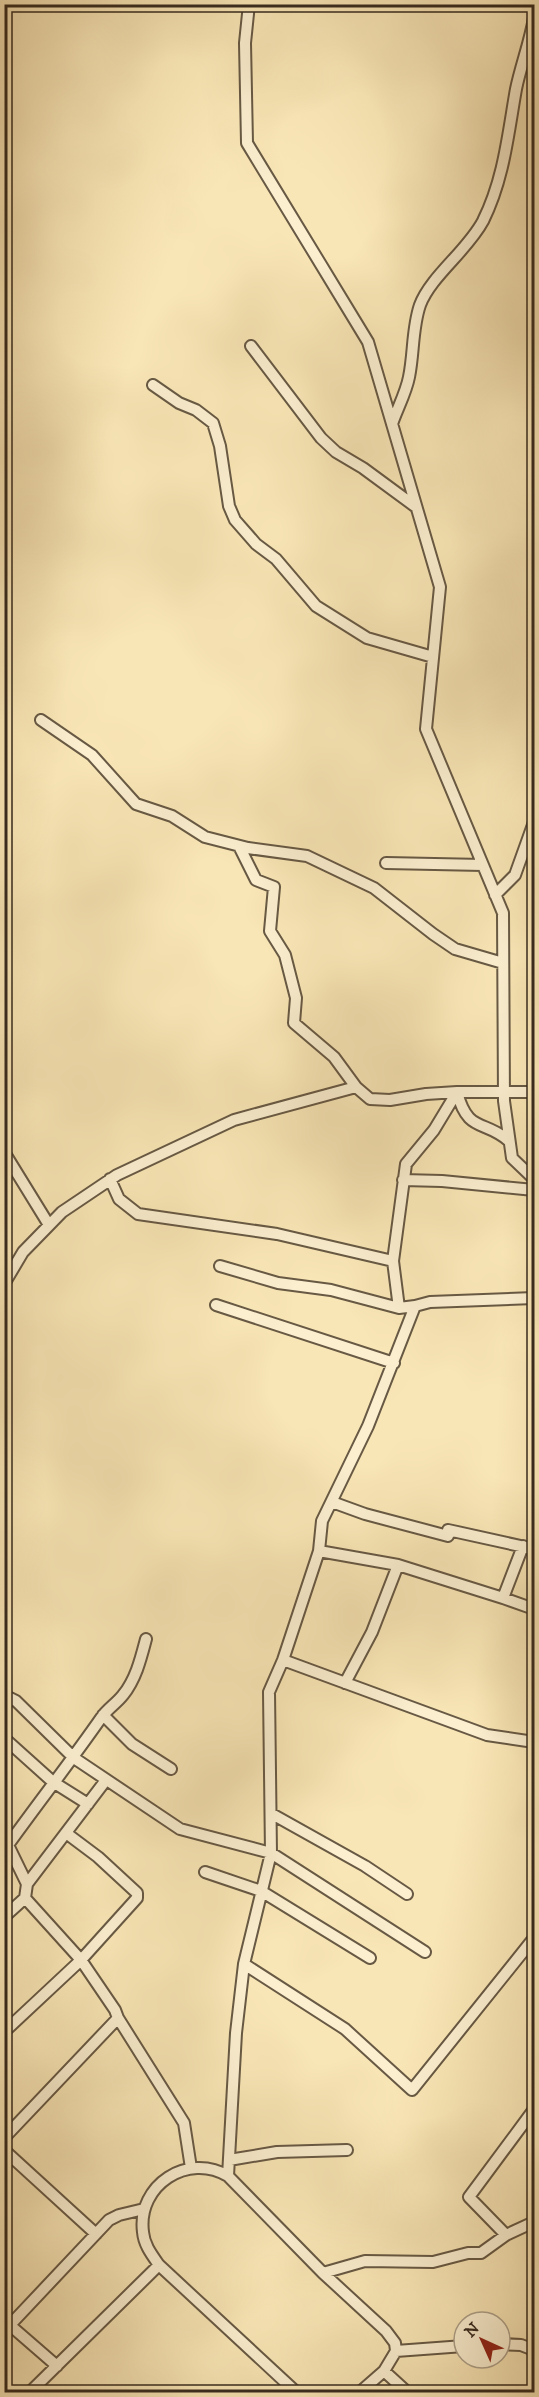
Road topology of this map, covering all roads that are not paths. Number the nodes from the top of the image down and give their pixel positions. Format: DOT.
graph roads {
  1 [pos="249,4"];
  2 [pos="534,18"];
  3 [pos="251,346"];
  4 [pos="153,385"];
  5 [pos="392,424"];
  6 [pos="416,507"];
  7 [pos="433,657"];
  8 [pos="41,720"];
  9 [pos="534,822"];
  10 [pos="239,846"];
  11 [pos="386,863"];
  12 [pos="483,866"];
  13 [pos="495,895"];
  14 [pos="502,963"];
  15 [pos="356,1088"];
  16 [pos="457,1092"];
  17 [pos="503,1092"];
  18 [pos="534,1092"];
  19 [pos="509,1141"];
  20 [pos="4,1152"];
  21 [pos="110,1179"];
  22 [pos="534,1179"];
  23 [pos="403,1180"];
  24 [pos="534,1190"];
  25 [pos="49,1225"];
  26 [pos="393,1261"];
  27 [pos="220,1266"];
  28 [pos="4,1284"];
  29 [pos="534,1298"];
  30 [pos="216,1305"];
  31 [pos="415,1306"];
  32 [pos="399,1308"];
  33 [pos="394,1363"];
  34 [pos="332,1502"];
  35 [pos="523,1546"];
  36 [pos="534,1549"];
  37 [pos="319,1551"];
  38 [pos="398,1566"];
  39 [pos="503,1598"];
  40 [pos="534,1609"];
  41 [pos="146,1639"];
  42 [pos="283,1660"];
  43 [pos="345,1683"];
  44 [pos="4,1695"];
  45 [pos="103,1715"];
  46 [pos="4,1738"];
  47 [pos="534,1742"];
  48 [pos="74,1758"];
  49 [pos="171,1769"];
  50 [pos="106,1780"];
  51 [pos="53,1782"];
  52 [pos="88,1804"];
  53 [pos="272,1814"];
  54 [pos="66,1833"];
  55 [pos="271,1853"];
  56 [pos="205,1872"];
  57 [pos="27,1884"];
  58 [pos="261,1891"];
  59 [pos="408,1894"];
  60 [pos="26,1898"];
  61 [pos="4,1917"];
  62 [pos="534,1938"];
  63 [pos="425,1952"];
  64 [pos="370,1958"];
  65 [pos="81,1960"];
  66 [pos="244,1964"];
  67 [pos="118,2018"];
  68 [pos="4,2032"];
  69 [pos="532,2112"];
  70 [pos="4,2138"];
  71 [pos="4,2150"];
  72 [pos="347,2150"];
  73 [pos="229,2160"];
  74 [pos="190,2168"];
  75 [pos="228,2176"];
  76 [pos="144,2209"];
  77 [pos="534,2222"];
  78 [pos="96,2234"];
  79 [pos="506,2235"];
  80 [pos="159,2265"];
  81 [pos="323,2273"];
  82 [pos="7,2322"];
  83 [pos="512,2345"];
  84 [pos="452,2347"];
  85 [pos="534,2350"];
  86 [pos="396,2351"];
  87 [pos="57,2366"];
  88 [pos="384,2371"];
  89 [pos="30,2392"];
  90 [pos="296,2392"];
  91 [pos="360,2392"];
  92 [pos="407,2392"];
  1 -- 5 [label="street"];
  2 -- 5 [label="street"];
  3 -- 6 [label="street"];
  4 -- 7 [label="street"];
  5 -- 6 [label="street"];
  6 -- 7 [label="street"];
  7 -- 12 [label="street"];
  8 -- 10 [label="street"];
  9 -- 13 [label="street"];
  10 -- 14 [label="street"];
  10 -- 15 [label="street"];
  11 -- 12 [label="street"];
  12 -- 13 [label="street"];
  13 -- 14 [label="street"];
  14 -- 17 [label="street"];
  15 -- 16 [label="street"];
  15 -- 21 [label="street"];
  16 -- 17 [label="street"];
  16 -- 19 [label="street"];
  16 -- 23 [label="street"];
  17 -- 18 [label="street"];
  17 -- 19 [label="street"];
  19 -- 22 [label="street"];
  20 -- 25 [label="street"];
  21 -- 25 [label="street"];
  21 -- 26 [label="street"];
  23 -- 24 [label="street"];
  23 -- 26 [label="street"];
  25 -- 28 [label="street"];
  26 -- 32 [label="street"];
  27 -- 32 [label="street"];
  29 -- 31 [label="street"];
  30 -- 33 [label="street"];
  31 -- 32 [label="street"];
  31 -- 33 [label="street"];
  33 -- 34 [label="street"];
  34 -- 35 [label="street"];
  34 -- 37 [label="street"];
  35 -- 36 [label="street"];
  35 -- 39 [label="street"];
  37 -- 38 [label="street"];
  37 -- 42 [label="street"];
  38 -- 39 [label="street"];
  38 -- 43 [label="street"];
  39 -- 40 [label="street"];
  41 -- 45 [label="street"];
  42 -- 43 [label="street"];
  42 -- 53 [label="street"];
  43 -- 47 [label="street"];
  44 -- 48 [label="street"];
  45 -- 48 [label="street"];
  45 -- 49 [label="street"];
  46 -- 51 [label="street"];
  48 -- 50 [label="street"];
  48 -- 51 [label="street"];
  50 -- 52 [label="street"];
  50 -- 55 [label="street"];
  51 -- 52 [label="street"];
  51 -- 57 [label="street"];
  52 -- 54 [label="street"];
  53 -- 55 [label="street"];
  53 -- 59 [label="street"];
  54 -- 57 [label="street"];
  54 -- 65 [label="street"];
  55 -- 58 [label="street"];
  55 -- 63 [label="street"];
  56 -- 58 [label="street"];
  57 -- 60 [label="street"];
  58 -- 64 [label="street"];
  58 -- 66 [label="street"];
  60 -- 61 [label="street"];
  60 -- 65 [label="street"];
  62 -- 66 [label="street"];
  65 -- 67 [label="street"];
  65 -- 68 [label="street"];
  66 -- 73 [label="street"];
  67 -- 70 [label="street"];
  67 -- 74 [label="street"];
  69 -- 79 [label="street"];
  71 -- 78 [label="street"];
  72 -- 73 [label="street"];
  73 -- 75 [label="street"];
  74 -- 75 [label="street"];
  74 -- 76 [label="street"];
  75 -- 81 [label="street"];
  76 -- 78 [label="street"];
  76 -- 80 [label="street"];
  77 -- 79 [label="street"];
  78 -- 82 [label="street"];
  79 -- 81 [label="street"];
  80 -- 87 [label="street"];
  80 -- 90 [label="street"];
  81 -- 86 [label="street"];
  82 -- 87 [label="street"];
  83 -- 85 [label="street"];
  84 -- 86 [label="street"];
  86 -- 88 [label="street"];
  87 -- 89 [label="street"];
  88 -- 91 [label="street"];
  88 -- 92 [label="street"];
}
